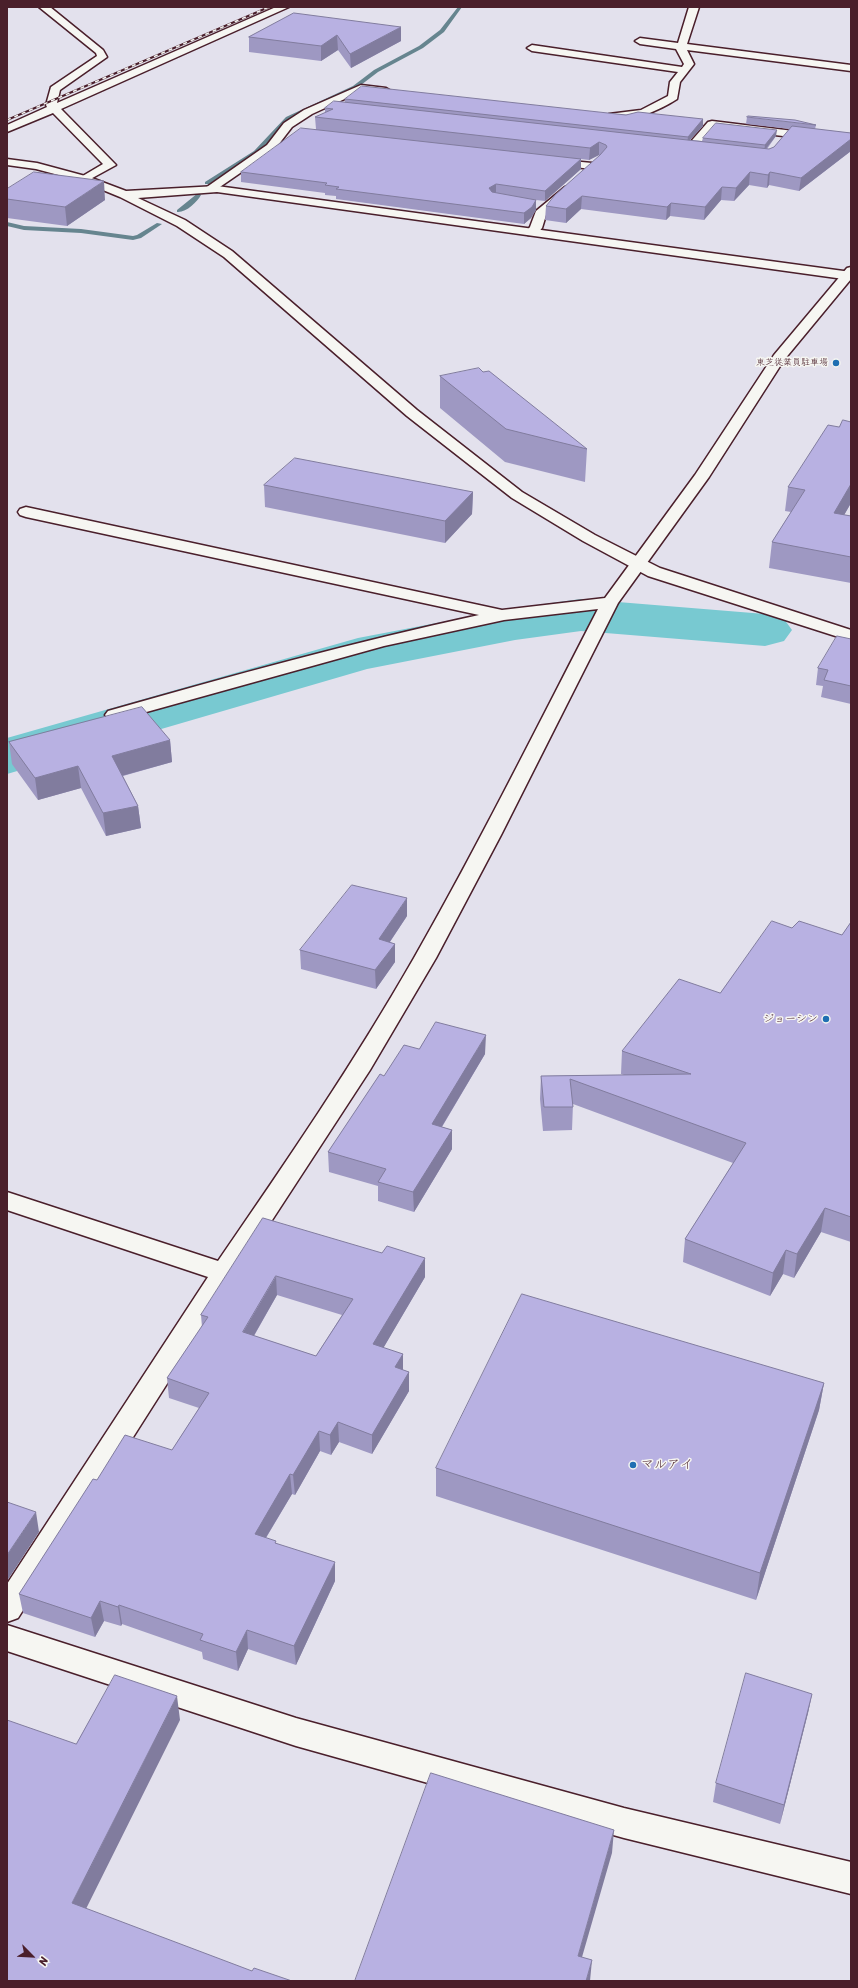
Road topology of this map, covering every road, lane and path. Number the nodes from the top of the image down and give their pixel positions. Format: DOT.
graph roads {
  1 [pos="44,7"];
  2 [pos="284,7"];
  3 [pos="694,7"];
  4 [pos="640,41"];
  5 [pos="532,48"];
  6 [pos="681,48"];
  7 [pos="851,68"];
  8 [pos="685,70"];
  9 [pos="400,93"];
  10 [pos="319,107"];
  11 [pos="52,108"];
  12 [pos="343,110"];
  13 [pos="603,115"];
  14 [pos="626,117"];
  15 [pos="7,129"];
  16 [pos="621,129"];
  17 [pos="284,130"];
  18 [pos="299,132"];
  19 [pos="788,133"];
  20 [pos="851,141"];
  21 [pos="778,145"];
  22 [pos="676,146"];
  23 [pos="691,148"];
  24 [pos="707,150"];
  25 [pos="602,156"];
  26 [pos="537,160"];
  27 [pos="7,162"];
  28 [pos="592,166"];
  29 [pos="84,179"];
  30 [pos="210,189"];
  31 [pos="124,195"];
  32 [pos="533,205"];
  33 [pos="548,207"];
  34 [pos="532,232"];
  35 [pos="850,275"];
  36 [pos="26,512"];
  37 [pos="639,564"];
  38 [pos="605,612"];
  39 [pos="504,615"];
  40 [pos="851,636"];
  41 [pos="99,719"];
  42 [pos="7,1201"];
  43 [pos="224,1272"];
  44 [pos="7,1609"];
  45 [pos="7,1638"];
  46 [pos="851,1878"];
  1 -- 11 [label="street"];
  2 -- 11 [label="street"];
  3 -- 6 [label="street"];
  4 -- 6 [label="street"];
  5 -- 8 [label="street"];
  6 -- 7 [label="street"];
  6 -- 8 [label="street"];
  8 -- 14 [label="street"];
  9 -- 10 [label="street"];
  10 -- 12 [label="street"];
  10 -- 17 [label="street"];
  11 -- 15 [label="street"];
  11 -- 29 [label="street"];
  13 -- 14 [label="street"];
  14 -- 16 [label="street"];
  17 -- 18 [label="street"];
  17 -- 30 [label="street"];
  19 -- 20 [label="street"];
  19 -- 21 [label="street"];
  19 -- 23 [label="street"];
  22 -- 23 [label="street"];
  23 -- 24 [label="street"];
  25 -- 28 [label="street"];
  26 -- 28 [label="street"];
  27 -- 29 [label="street"];
  28 -- 33 [label="street"];
  29 -- 31 [label="street"];
  30 -- 31 [label="street"];
  30 -- 34 [label="street"];
  31 -- 37 [label="street"];
  32 -- 33 [label="street"];
  33 -- 34 [label="street"];
  34 -- 35 [label="street"];
  35 -- 37 [label="street"];
  36 -- 39 [label="street"];
  37 -- 38 [label="street"];
  37 -- 40 [label="street"];
  38 -- 39 [label="street"];
  38 -- 43 [label="street"];
  39 -- 41 [label="street"];
  42 -- 43 [label="street"];
  43 -- 44 [label="street"];
  45 -- 46 [label="street"];
}
